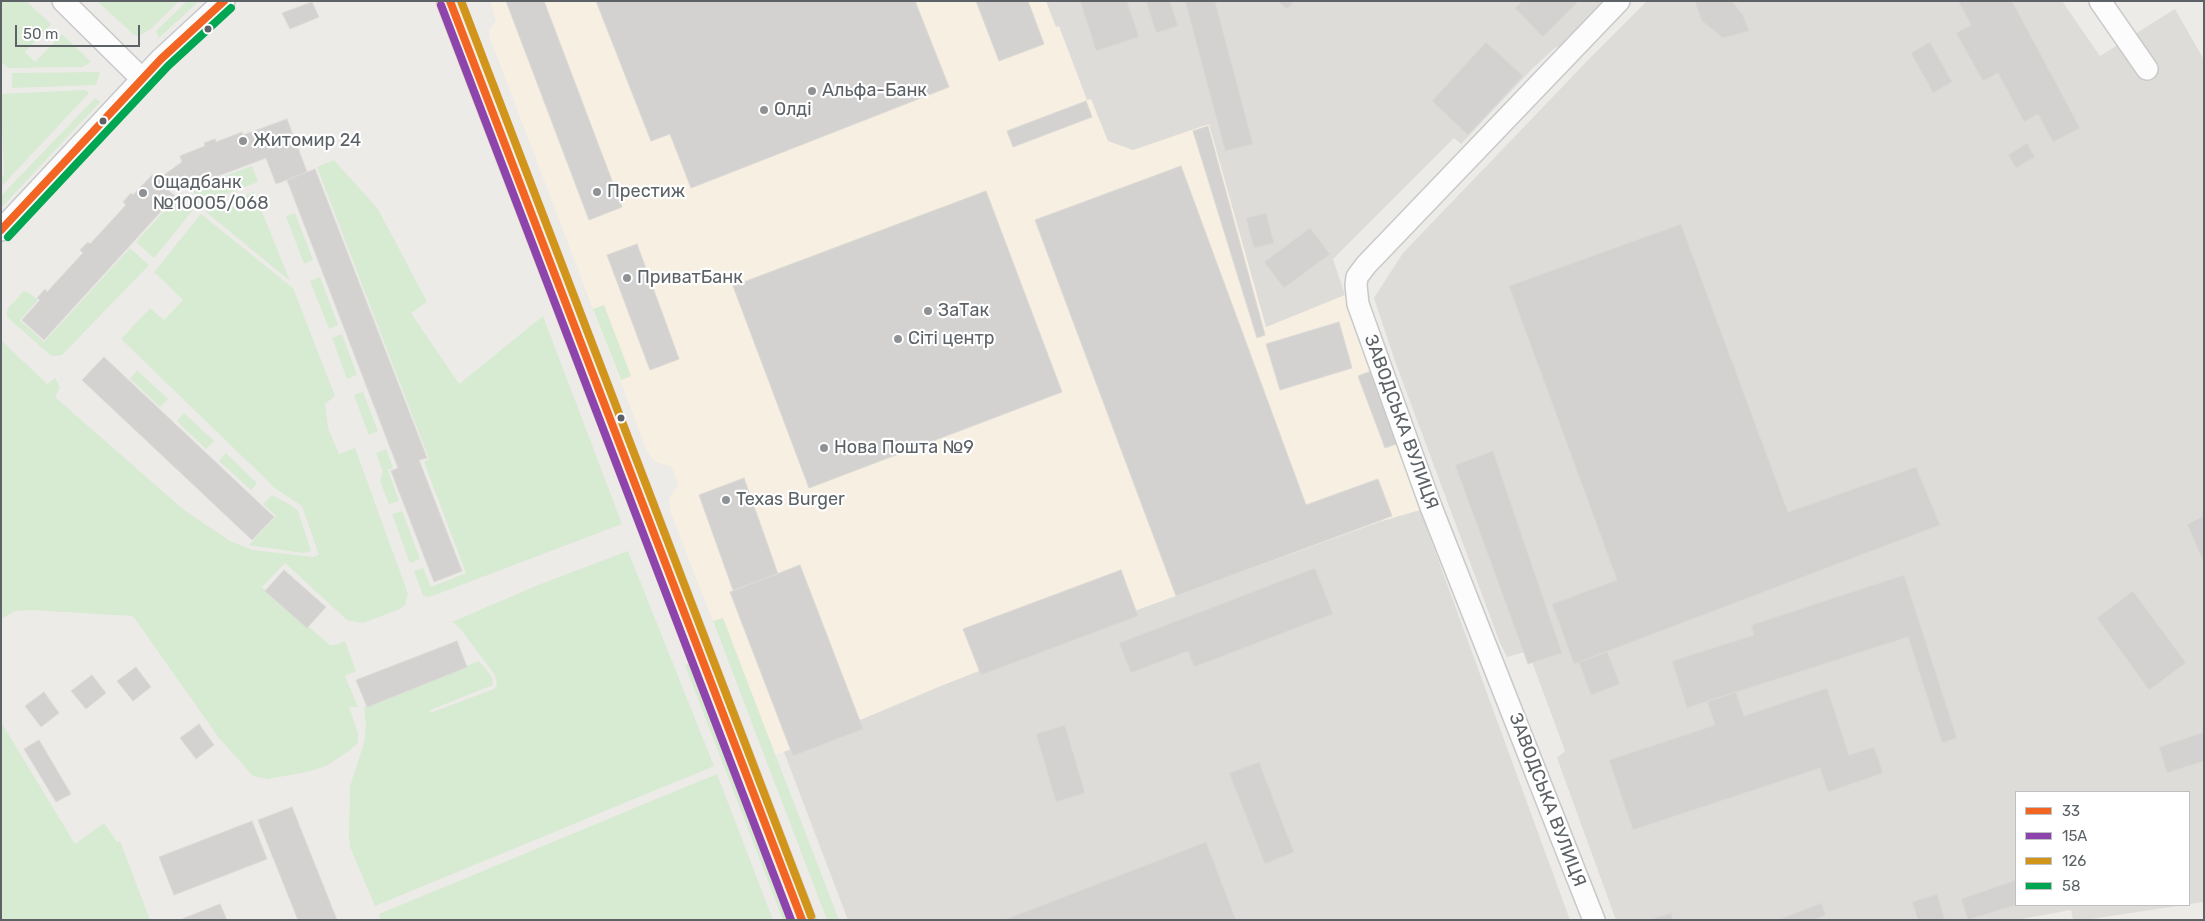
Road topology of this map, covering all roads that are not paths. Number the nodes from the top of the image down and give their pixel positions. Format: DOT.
graph roads {
  1 [pos="63,1"];
  2 [pos="224,1"];
  3 [pos="450,1"];
  4 [pos="463,1"];
  5 [pos="1619,1"];
  6 [pos="2100,1"];
  7 [pos="2147,69"];
  8 [pos="142,79"];
  9 [pos="1,230"];
  10 [pos="802,920"];
  11 [pos="814,920"];
  12 [pos="1594,920"];
  1 -- 8 [label="street"];
  2 -- 8 [label="street"];
  3 -- 10 [label="main road"];
  4 -- 11 [label="main road"];
  5 -- 12 [label="street, ЗАВОДСЬКА ВУЛИЦЯ"];
  6 -- 7 [label="street"];
  8 -- 9 [label="street"];
}
